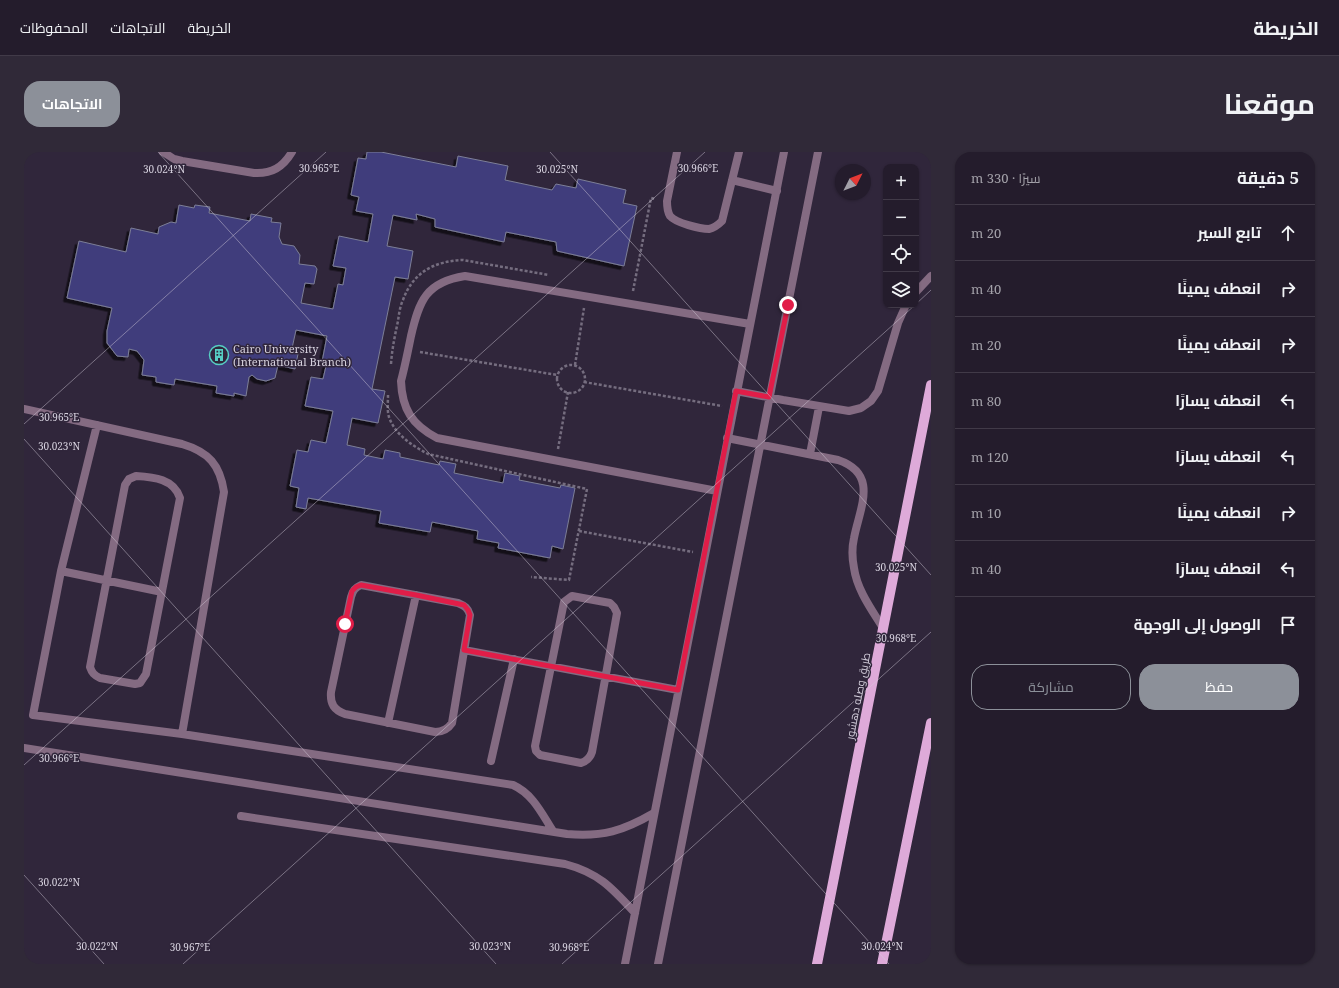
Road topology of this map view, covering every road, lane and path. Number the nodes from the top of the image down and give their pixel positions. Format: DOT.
graph roads {
  1 [pos="163,152"];
  2 [pos="292,152"];
  3 [pos="677,152"];
  4 [pos="739,152"];
  5 [pos="784,152"];
  6 [pos="818,152"];
  7 [pos="732,180"];
  8 [pos="777,191"];
  9 [pos="667,201"];
  10 [pos="931,276"];
  11 [pos="556,277"];
  12 [pos="919,289"];
  13 [pos="626,290"];
  14 [pos="586,296"];
  15 [pos="905,308"];
  16 [pos="750,324"];
  17 [pos="392,347"];
  18 [pos="408,350"];
  19 [pos="575,365"];
  20 [pos="390,368"];
  21 [pos="557,375"];
  22 [pos="584,382"];
  23 [pos="931,385"];
  24 [pos="389,390"];
  25 [pos="736,391"];
  26 [pos="568,392"];
  27 [pos="769,397"];
  28 [pos="819,406"];
  29 [pos="733,408"];
  30 [pos="24,409"];
  31 [pos="97,425"];
  32 [pos="727,438"];
  33 [pos="760,444"];
  34 [pos="810,454"];
  35 [pos="555,460"];
  36 [pos="717,491"];
  37 [pos="579,531"];
  38 [pos="705,554"];
  39 [pos="62,571"];
  40 [pos="531,577"];
  41 [pos="106,581"];
  42 [pos="162,592"];
  43 [pos="416,595"];
  44 [pos="883,628"];
  45 [pos="464,650"];
  46 [pos="514,659"];
  47 [pos="551,666"];
  48 [pos="606,676"];
  49 [pos="678,690"];
  50 [pos="388,723"];
  51 [pos="931,724"];
  52 [pos="182,734"];
  53 [pos="24,748"];
  54 [pos="491,761"];
  55 [pos="654,813"];
  56 [pos="241,816"];
  57 [pos="553,831"];
  58 [pos="634,913"];
  59 [pos="819,963"];
  60 [pos="624,964"];
  61 [pos="658,964"];
  62 [pos="882,964"];
  1 -- 2 [label="lane"];
  3 -- 9 [label="lane"];
  4 -- 7 [label="lane"];
  5 -- 8 [label="lane"];
  6 -- 27 [label="lane"];
  7 -- 8 [label="lane"];
  7 -- 9 [label="lane"];
  8 -- 16 [label="lane"];
  9 -- 13 [label="path"];
  10 -- 12 [label="lane"];
  11 -- 17 [label="path"];
  14 -- 16 [label="lane"];
  14 -- 18 [label="lane"];
  14 -- 19 [label="path"];
  15 -- 28 [label="lane"];
  16 -- 25 [label="lane"];
  17 -- 18 [label="path"];
  17 -- 20 [label="path"];
  18 -- 21 [label="path"];
  18 -- 35 [label="lane"];
  19 -- 21 [label="path"];
  19 -- 22 [label="path"];
  21 -- 26 [label="path"];
  22 -- 26 [label="path"];
  22 -- 29 [label="path"];
  23 -- 44 [label="main road, طريق وصله دهشور"];
  24 -- 37 [label="path"];
  25 -- 27 [label="lane"];
  25 -- 29 [label="lane"];
  26 -- 35 [label="path"];
  27 -- 28 [label="lane"];
  27 -- 33 [label="lane"];
  28 -- 34 [label="lane"];
  29 -- 32 [label="lane"];
  30 -- 31 [label="lane"];
  31 -- 39 [label="lane"];
  31 -- 52 [label="lane"];
  32 -- 33 [label="lane"];
  32 -- 36 [label="lane"];
  33 -- 34 [label="lane"];
  33 -- 61 [label="lane"];
  34 -- 44 [label="lane"];
  35 -- 36 [label="lane"];
  36 -- 38 [label="lane"];
  37 -- 38 [label="path"];
  37 -- 40 [label="path"];
  38 -- 49 [label="lane"];
  39 -- 41 [label="lane"];
  39 -- 52 [label="lane"];
  41 -- 42 [label="lane"];
  41 -- 42 [label="lane"];
  41 -- 42 [label="lane"];
  43 -- 45 [label="lane"];
  43 -- 50 [label="lane"];
  43 -- 50 [label="lane"];
  44 -- 59 [label="main road, طريق وصله دهشور"];
  45 -- 46 [label="lane"];
  45 -- 50 [label="lane"];
  46 -- 47 [label="lane"];
  46 -- 54 [label="lane"];
  47 -- 48 [label="lane"];
  47 -- 48 [label="lane"];
  47 -- 48 [label="lane"];
  48 -- 49 [label="lane"];
  49 -- 55 [label="lane"];
  51 -- 62 [label="main road"];
  52 -- 57 [label="lane"];
  53 -- 57 [label="lane"];
  55 -- 57 [label="lane"];
  55 -- 58 [label="lane"];
  56 -- 58 [label="lane"];
  58 -- 60 [label="lane"];
}
